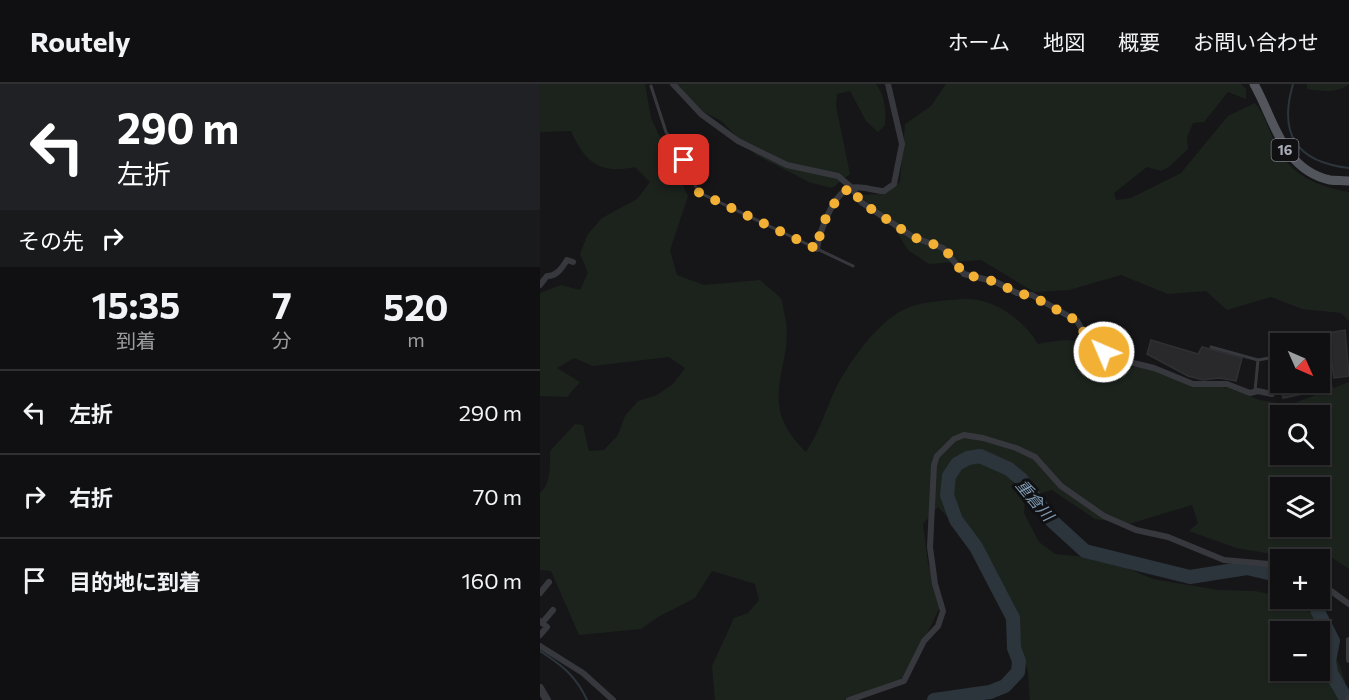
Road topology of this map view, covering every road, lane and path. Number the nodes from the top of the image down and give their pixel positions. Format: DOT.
graph roads {
  1 [pos="673,84"];
  2 [pos="888,84"];
  3 [pos="1254,84"];
  4 [pos="651,86"];
  5 [pos="1349,181"];
  6 [pos="851,187"];
  7 [pos="817,249"];
  8 [pos="573,262"];
  9 [pos="852,266"];
  10 [pos="540,285"];
  11 [pos="1211,347"];
  12 [pos="1270,358"];
  13 [pos="1258,360"];
  14 [pos="1255,392"];
  15 [pos="1272,394"];
  16 [pos="1270,564"];
  17 [pos="549,582"];
  18 [pos="1330,590"];
  19 [pos="540,593"];
  20 [pos="1349,604"];
  21 [pos="553,610"];
  22 [pos="541,622"];
  23 [pos="540,635"];
  24 [pos="1349,640"];
  25 [pos="540,646"];
  26 [pos="1349,660"];
  27 [pos="540,688"];
  28 [pos="547,700"];
  29 [pos="612,700"];
  30 [pos="849,700"];
  1 -- 6 [label="street"];
  2 -- 6 [label="street"];
  3 -- 5 [label="main road, 16"];
  4 -- 7 [label="lane"];
  6 -- 7 [label="street"];
  6 -- 14 [label="street"];
  7 -- 9 [label="lane"];
  8 -- 10 [label="street"];
  11 -- 13 [label="lane"];
  12 -- 13 [label="lane"];
  13 -- 14 [label="lane"];
  14 -- 15 [label="street"];
  16 -- 30 [label="street"];
  17 -- 19 [label="street"];
  18 -- 20 [label="street"];
  21 -- 22 [label="street"];
  22 -- 23 [label="street"];
  24 -- 26 [label="street"];
  25 -- 29 [label="street"];
  27 -- 28 [label="street"];
}
